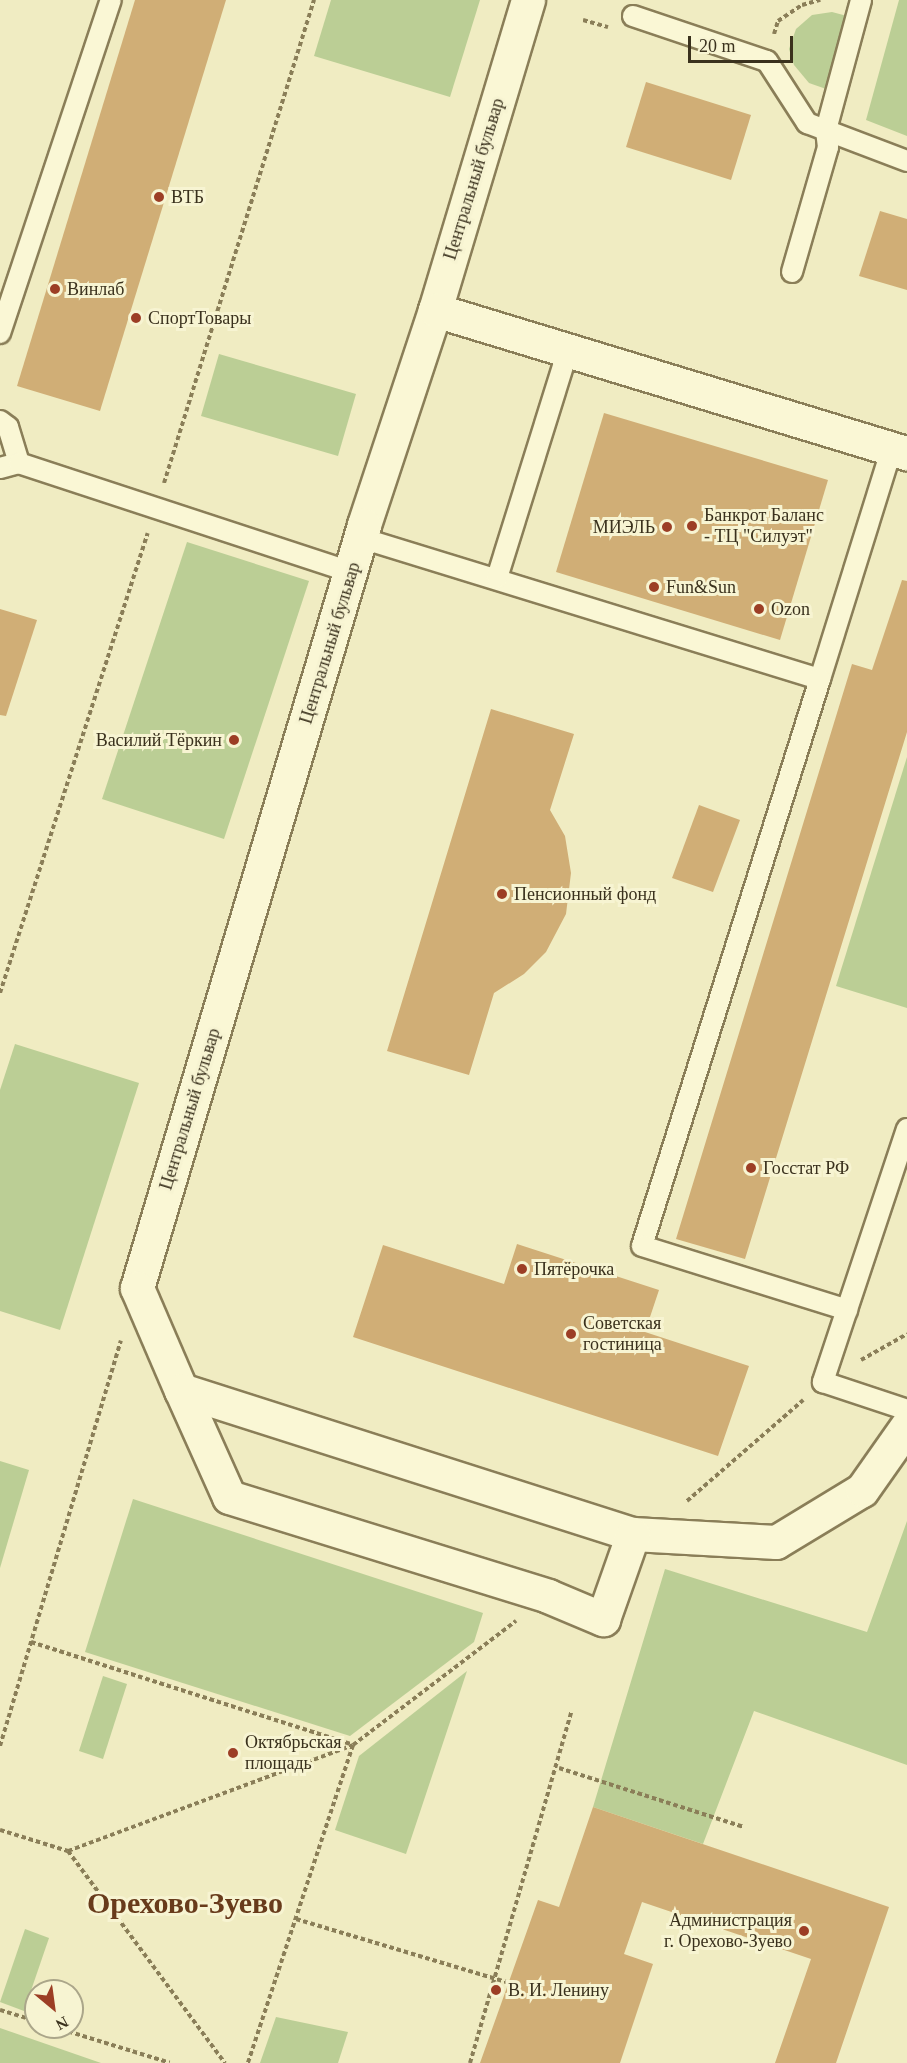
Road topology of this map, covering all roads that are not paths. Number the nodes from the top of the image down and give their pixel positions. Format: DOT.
graph roads {
  1 [pos="111,0"];
  2 [pos="528,0"];
  3 [pos="861,0"];
  4 [pos="633,16"];
  5 [pos="826,130"];
  6 [pos="907,160"];
  7 [pos="792,272"];
  8 [pos="435,310"];
  9 [pos="0,333"];
  10 [pos="568,350"];
  11 [pos="0,421"];
  12 [pos="899,451"];
  13 [pos="9,466"];
  14 [pos="361,538"];
  15 [pos="350,572"];
  16 [pos="497,578"];
  17 [pos="820,679"];
  18 [pos="907,1129"];
  19 [pos="847,1310"];
  20 [pos="180,1390"];
  21 [pos="907,1410"];
  22 [pos="907,1426"];
  23 [pos="633,1534"];
  1 -- 9 [label="lane"];
  2 -- 8 [label="street, Центральный бульвар"];
  3 -- 5 [label="lane"];
  4 -- 5 [label="lane"];
  5 -- 6 [label="lane"];
  5 -- 7 [label="lane"];
  8 -- 10 [label="street"];
  8 -- 14 [label="street, Центральный бульвар"];
  10 -- 12 [label="street"];
  10 -- 16 [label="lane"];
  11 -- 13 [label="lane"];
  12 -- 17 [label="lane"];
  13 -- 15 [label="lane"];
  14 -- 15 [label="street, Центральный бульвар"];
  14 -- 16 [label="lane"];
  15 -- 20 [label="street, Центральный бульвар"];
  16 -- 17 [label="lane"];
  17 -- 19 [label="lane"];
  18 -- 19 [label="lane"];
  19 -- 21 [label="lane"];
  20 -- 23 [label="street"];
  20 -- 23 [label="street"];
  22 -- 23 [label="street"];
}
